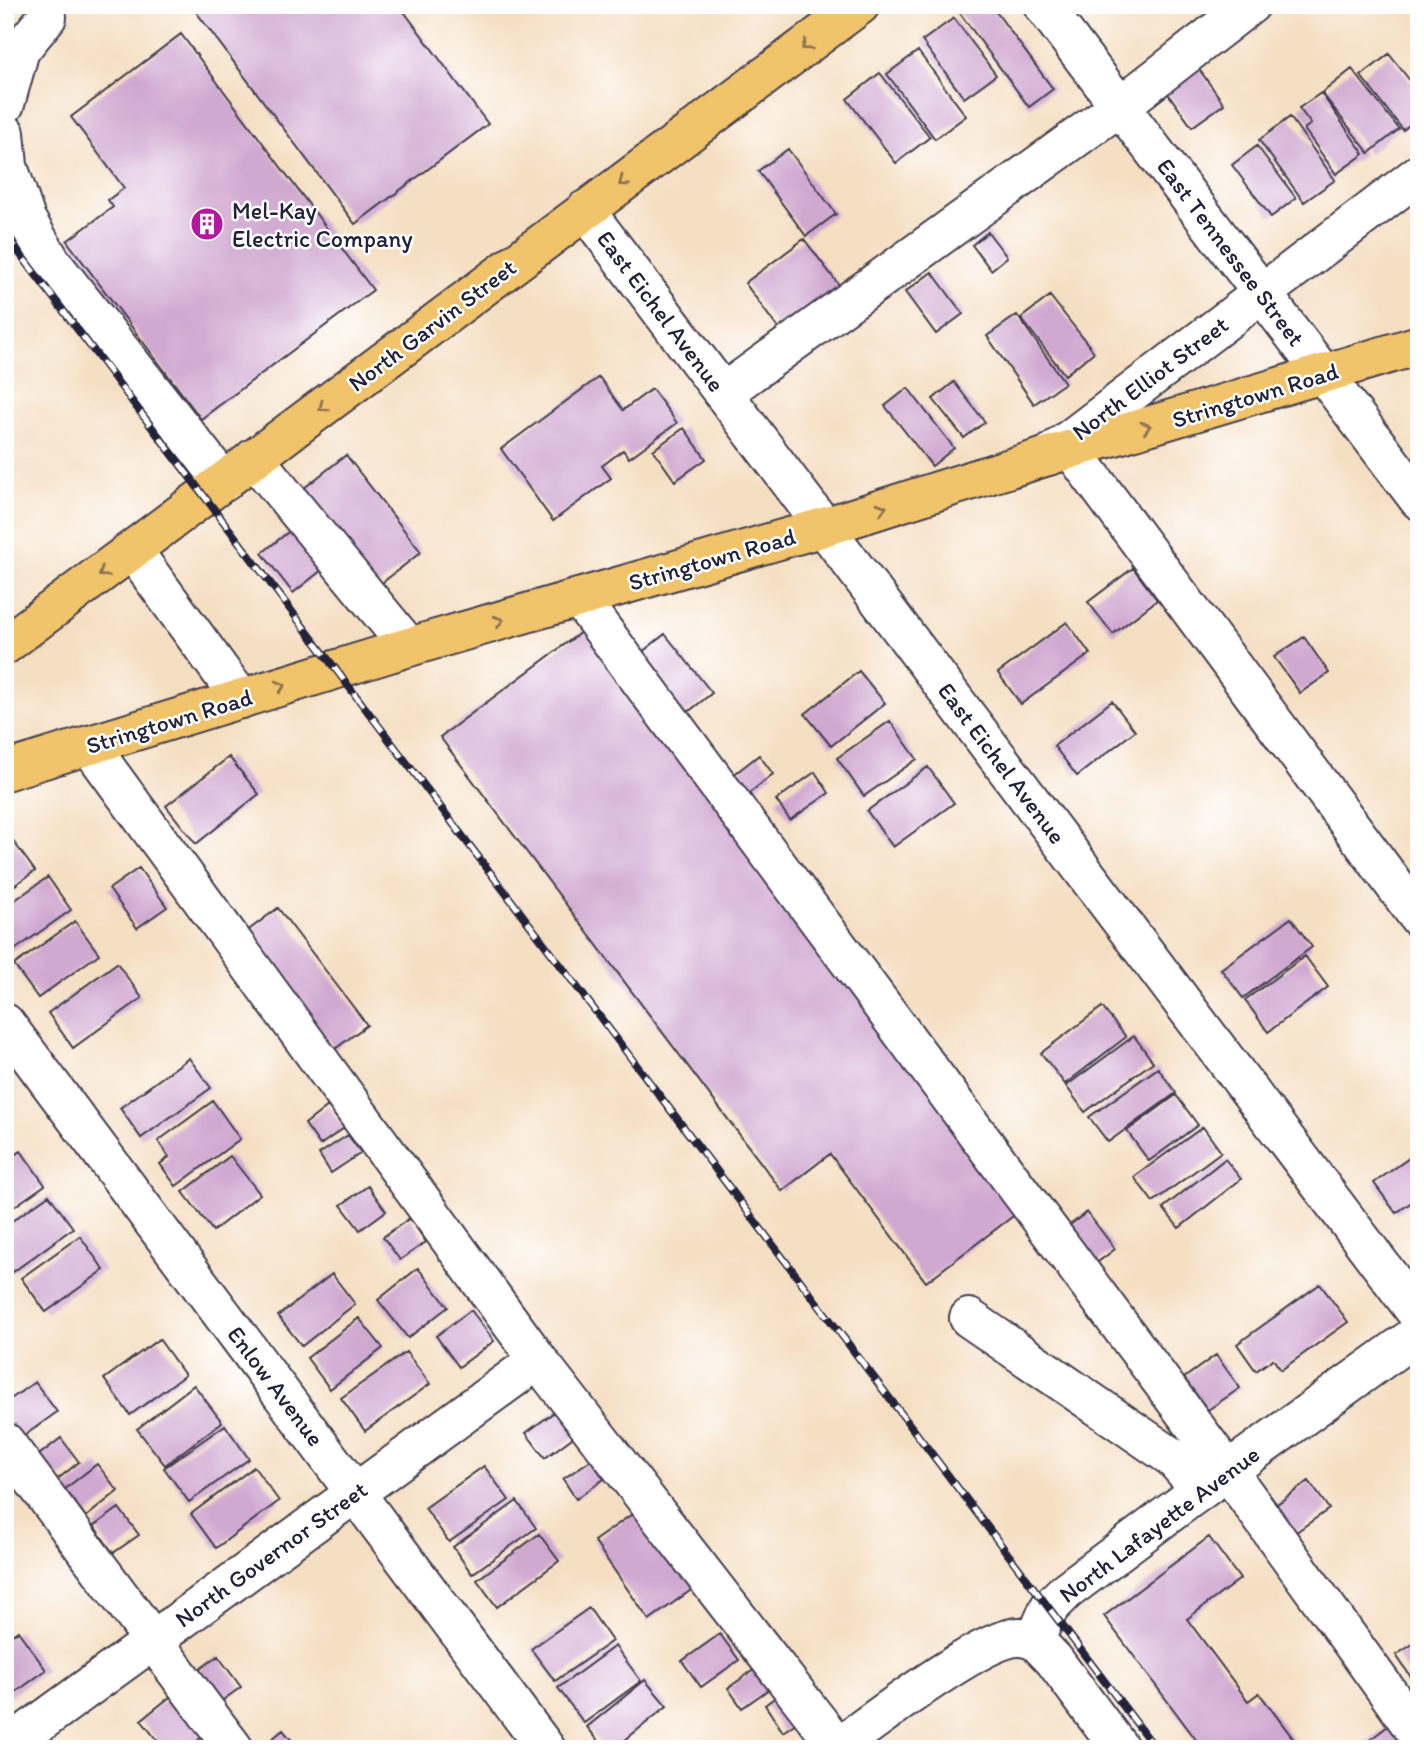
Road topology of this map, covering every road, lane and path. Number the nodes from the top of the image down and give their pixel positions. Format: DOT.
graph roads {
  1 [pos="860,5"];
  2 [pos="1044,5"];
  3 [pos="1250,5"];
  4 [pos="47,17"];
  5 [pos="5,104"];
  6 [pos="1120,106"];
  7 [pos="5,133"];
  8 [pos="1419,174"];
  9 [pos="585,210"];
  10 [pos="1262,293"];
  11 [pos="1419,345"];
  12 [pos="1324,374"];
  13 [pos="723,393"];
  14 [pos="1060,452"];
  15 [pos="254,458"];
  16 [pos="224,482"];
  17 [pos="1419,500"];
  18 [pos="824,527"];
  19 [pos="133,551"];
  20 [pos="579,598"];
  21 [pos="5,645"];
  22 [pos="408,647"];
  23 [pos="241,699"];
  24 [pos="89,745"];
  25 [pos="5,771"];
  26 [pos="1419,918"];
  27 [pos="5,1023"];
  28 [pos="1419,1316"];
  29 [pos="969,1318"];
  30 [pos="1419,1333"];
  31 [pos="538,1360"];
  32 [pos="5,1443"];
  33 [pos="1215,1481"];
  34 [pos="356,1493"];
  35 [pos="1035,1640"];
  36 [pos="152,1641"];
  37 [pos="1419,1736"];
  38 [pos="5,1748"];
  39 [pos="836,1748"];
  40 [pos="234,1749"];
  41 [pos="546,1749"];
  42 [pos="1120,1749"];
  1 -- 9 [label="main road, North Garvin Street, one-way"];
  2 -- 6 [label="street, East Tennessee Street"];
  3 -- 6 [label="street"];
  4 -- 5 [label="street"];
  6 -- 10 [label="street, East Tennessee Street"];
  6 -- 13 [label="street"];
  7 -- 16 [label="street"];
  8 -- 10 [label="street, North Elliot Street"];
  9 -- 13 [label="street, East Eichel Avenue"];
  9 -- 15 [label="main road, North Garvin Street, one-way"];
  10 -- 12 [label="street, East Tennessee Street"];
  10 -- 14 [label="street, North Elliot Street"];
  11 -- 12 [label="main road, Stringtown Road"];
  14 -- 12 [label="main road, Stringtown Road, one-way"];
  12 -- 17 [label="street, East Tennessee Street"];
  13 -- 18 [label="street, East Eichel Avenue"];
  18 -- 14 [label="main road, Stringtown Road, one-way"];
  14 -- 26 [label="street"];
  15 -- 16 [label="main road, North Garvin Street"];
  15 -- 22 [label="street"];
  16 -- 19 [label="main road, North Garvin Street"];
  18 -- 20 [label="main road, Stringtown Road"];
  18 -- 28 [label="street, East Eichel Avenue"];
  19 -- 21 [label="main road, North Garvin Street, one-way"];
  19 -- 23 [label="street"];
  22 -- 20 [label="main road, Stringtown Road, one-way"];
  20 -- 33 [label="street"];
  23 -- 22 [label="main road, Stringtown Road, one-way"];
  23 -- 24 [label="main road, Stringtown Road"];
  24 -- 25 [label="main road, Stringtown Road"];
  24 -- 31 [label="street"];
  27 -- 34 [label="street, Enlow Avenue"];
  29 -- 33 [label="street"];
  30 -- 33 [label="street, North Lafayette Avenue"];
  31 -- 34 [label="street, North Governor Street"];
  31 -- 39 [label="street"];
  32 -- 36 [label="street"];
  33 -- 35 [label="street, North Lafayette Avenue"];
  33 -- 37 [label="street"];
  34 -- 36 [label="street, North Governor Street"];
  34 -- 41 [label="street, Enlow Avenue"];
  35 -- 39 [label="street"];
  35 -- 42 [label="street"];
  36 -- 38 [label="street, North Governor Street"];
  36 -- 40 [label="street"];
}
